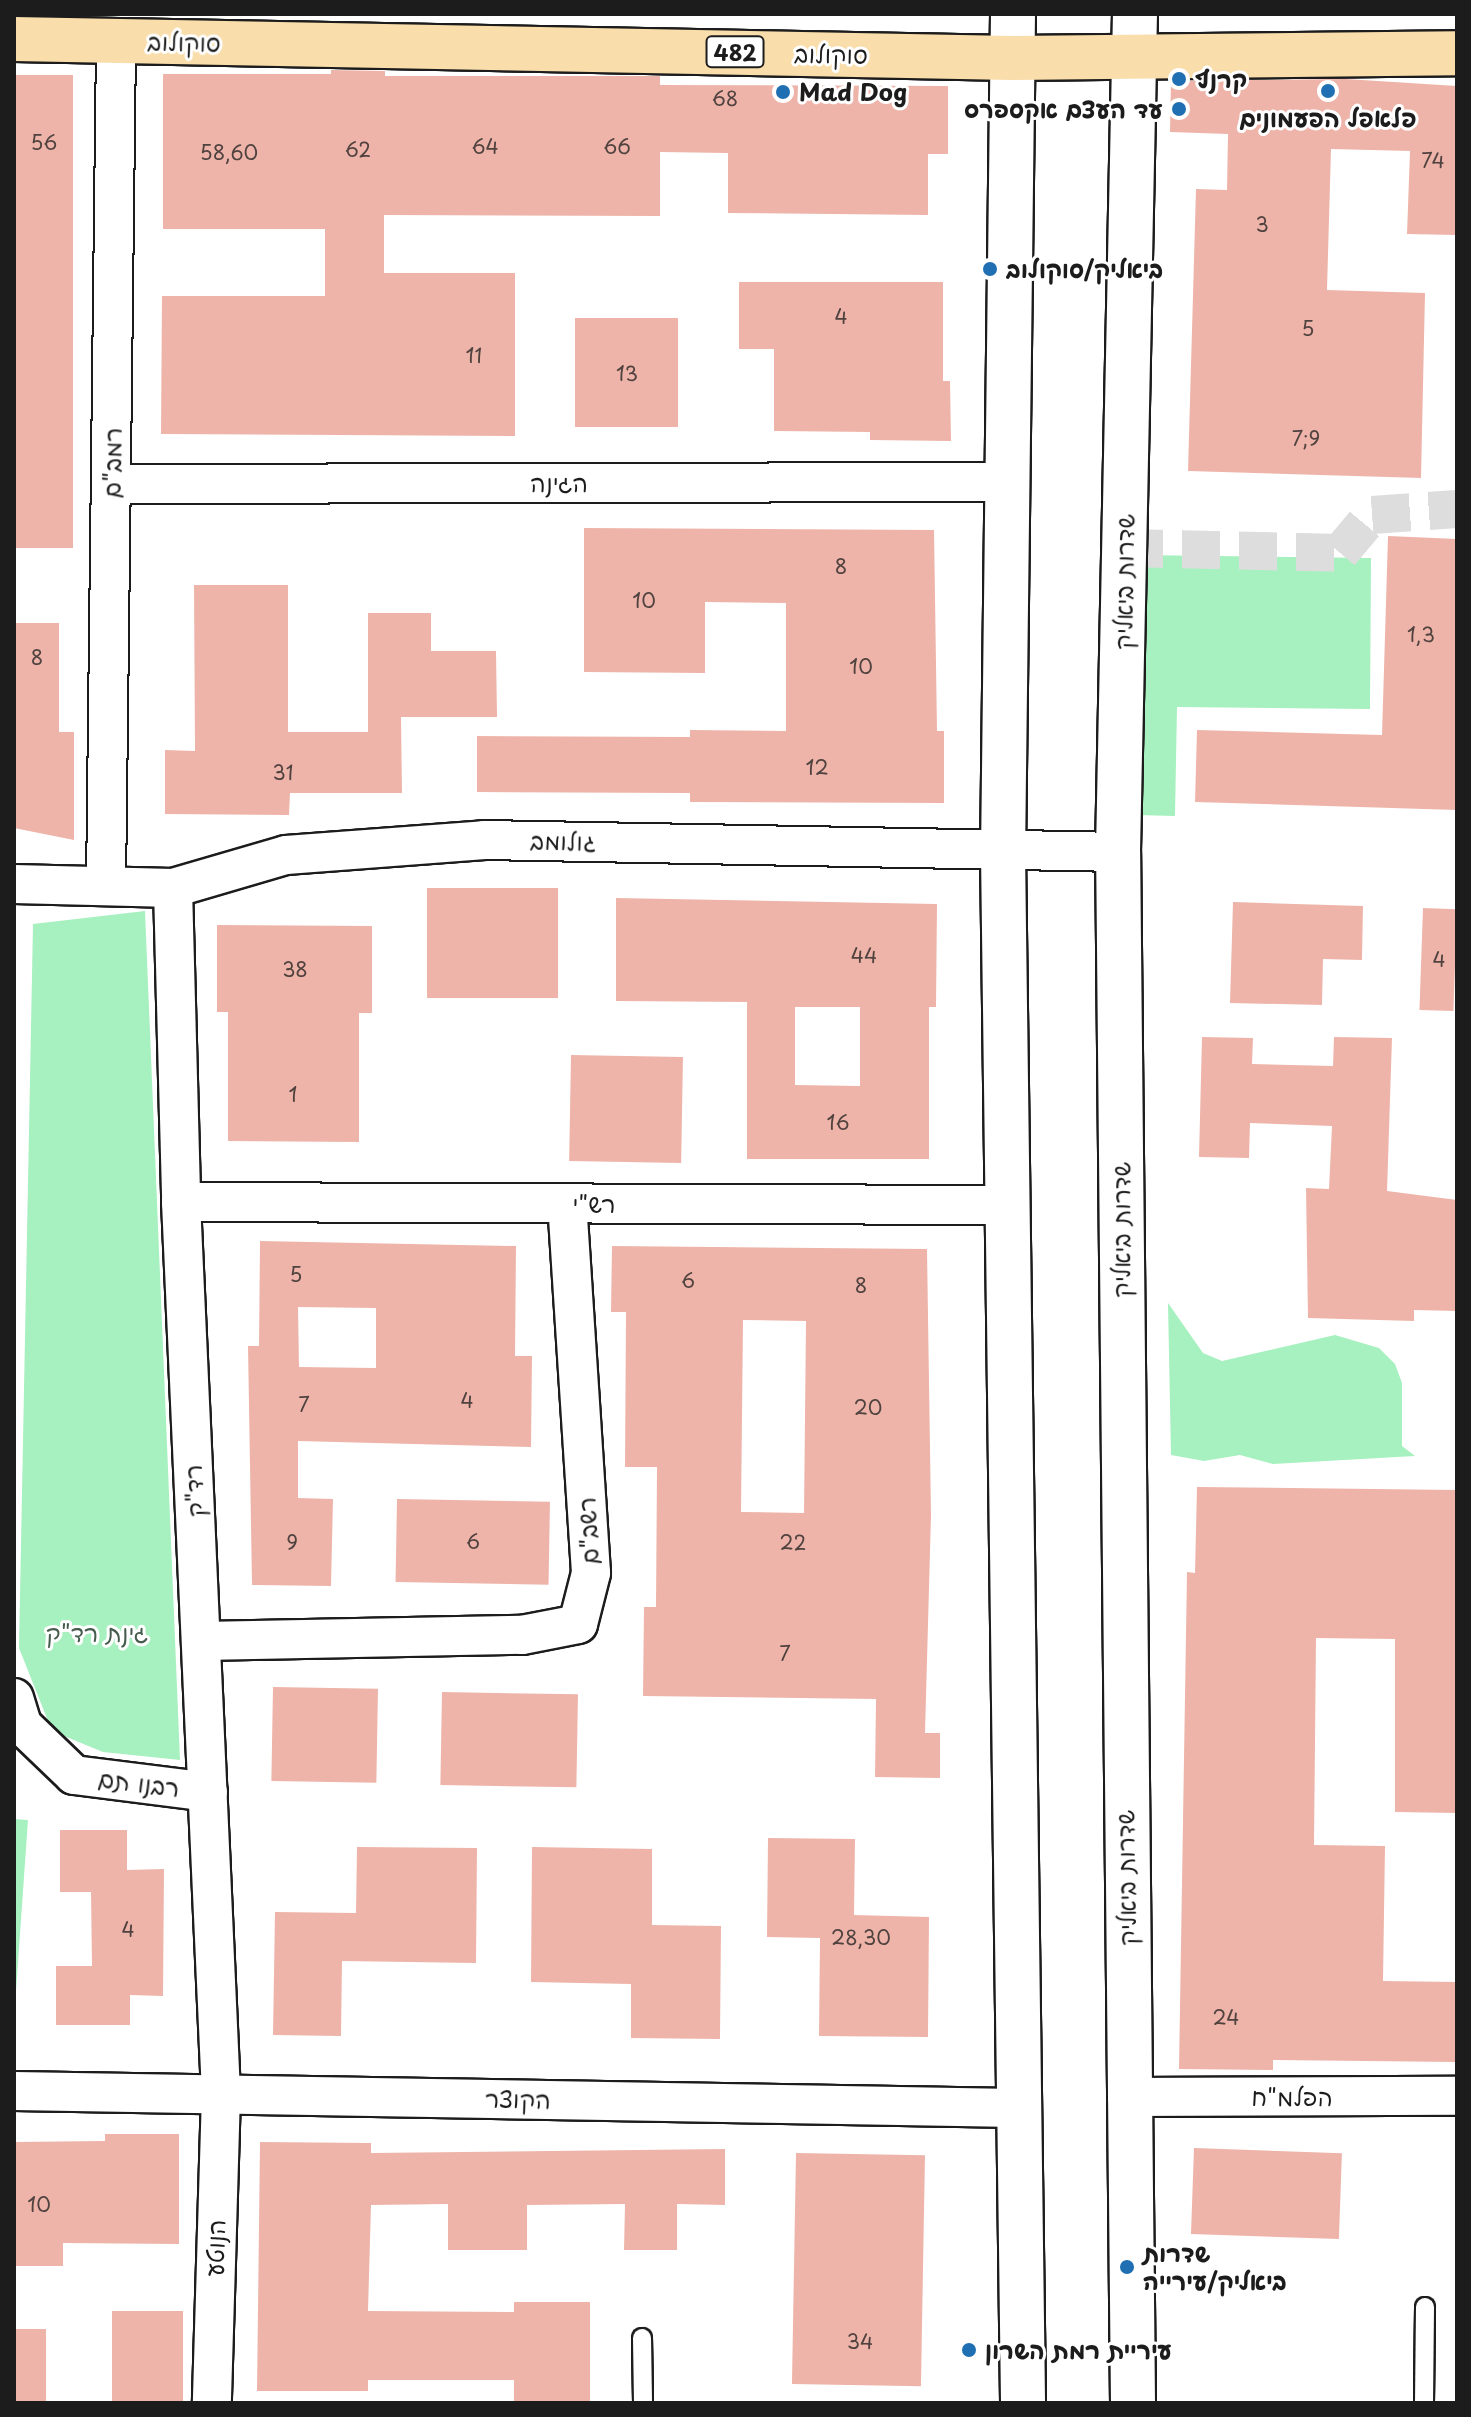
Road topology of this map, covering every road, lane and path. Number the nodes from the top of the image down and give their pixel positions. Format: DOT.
graph roads {
  1 [pos="1013,14"];
  2 [pos="1135,14"];
  3 [pos="14,39"];
  4 [pos="116,41"];
  5 [pos="1457,53"];
  6 [pos="1134,57"];
  7 [pos="1012,58"];
  8 [pos="1005,482"];
  9 [pos="112,484"];
  10 [pos="1003,852"];
  11 [pos="1118,852"];
  12 [pos="14,884"];
  13 [pos="106,886"];
  14 [pos="173,888"];
  15 [pos="181,1202"];
  16 [pos="567,1204"];
  17 [pos="1008,1205"];
  18 [pos="202,1641"];
  19 [pos="14,1698"];
  20 [pos="208,1792"];
  21 [pos="14,2091"];
  22 [pos="221,2094"];
  23 [pos="1457,2096"];
  24 [pos="1127,2097"];
  25 [pos="1021,2108"];
  26 [pos="1425,2307"];
  27 [pos="642,2338"];
  28 [pos="212,2403"];
  29 [pos="643,2403"];
  30 [pos="1023,2403"];
  31 [pos="1133,2403"];
  32 [pos="1424,2403"];
  1 -- 7 [label="street"];
  2 -- 6 [label="street, שדרות ביאליק"];
  3 -- 4 [label="main road, סוקולוב / 482"];
  4 -- 7 [label="main road, סוקולוב / 482"];
  4 -- 9 [label="street, רמב\"ם"];
  5 -- 6 [label="main road, סוקולוב / 482"];
  6 -- 7 [label="main road, סוקולוב / 482"];
  6 -- 11 [label="street, שדרות ביאליק"];
  7 -- 8 [label="street"];
  8 -- 9 [label="street, הגינה"];
  8 -- 10 [label="street"];
  9 -- 13 [label="street, רמב\"ם"];
  10 -- 11 [label="street, גולומב"];
  10 -- 14 [label="street, גולומב"];
  10 -- 17 [label="street"];
  11 -- 24 [label="street, שדרות ביאליק"];
  12 -- 13 [label="street, גולומב"];
  13 -- 14 [label="street, גולומב"];
  14 -- 15 [label="street, רד\"ק"];
  15 -- 16 [label="street, רש\"י"];
  15 -- 18 [label="street, רד\"ק"];
  16 -- 17 [label="street, רש\"י"];
  16 -- 18 [label="street, רשב\"ם"];
  17 -- 25 [label="street"];
  18 -- 20 [label="street, רד\"ק"];
  19 -- 20 [label="street, רבנו תם"];
  20 -- 22 [label="street, רד\"ק"];
  21 -- 22 [label="street, הקוצר"];
  22 -- 25 [label="street, הקוצר"];
  22 -- 28 [label="street, הנוטע"];
  23 -- 24 [label="street, הפלמ\"ח"];
  24 -- 31 [label="street, שדרות ביאליק"];
  25 -- 30 [label="street"];
  26 -- 32 [label="lane"];
  27 -- 29 [label="lane"];
}
